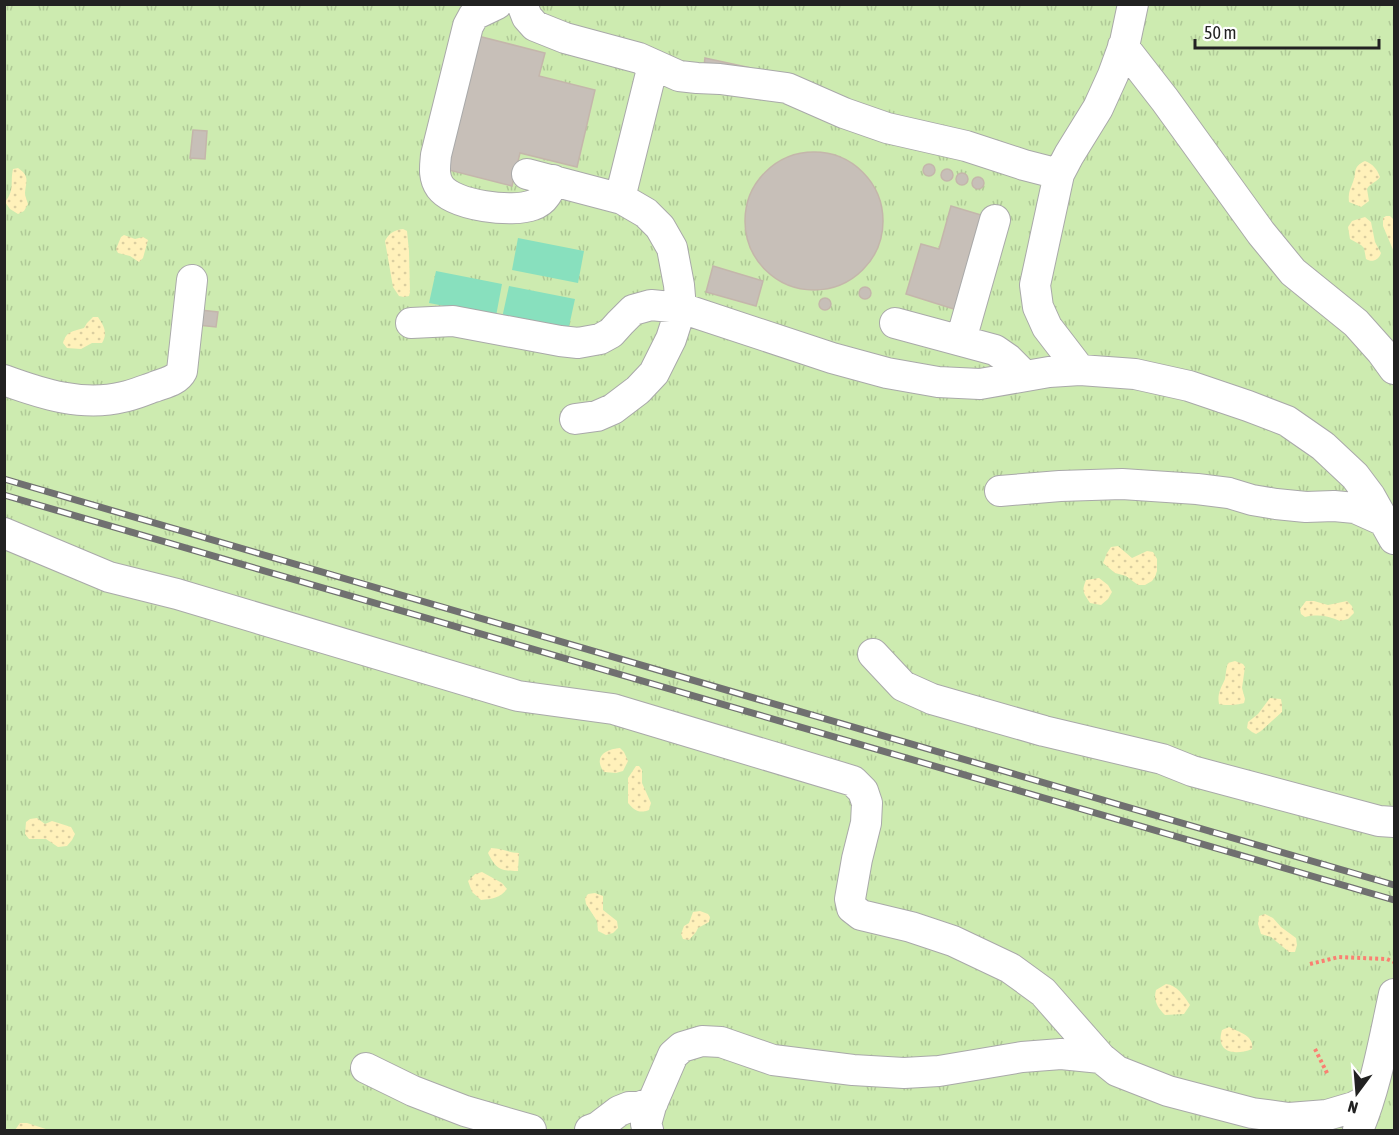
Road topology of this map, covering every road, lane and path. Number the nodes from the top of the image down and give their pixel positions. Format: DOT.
graph roads {
  1 [pos="497,4"];
  2 [pos="522,4"];
  3 [pos="1133,4"];
  4 [pos="1123,46"];
  5 [pos="653,65"];
  6 [pos="1059,174"];
  7 [pos="622,199"];
  8 [pos="995,220"];
  9 [pos="192,280"];
  10 [pos="681,308"];
  11 [pos="411,323"];
  12 [pos="896,323"];
  13 [pos="961,340"];
  14 [pos="1395,369"];
  15 [pos="1080,370"];
  16 [pos="1024,375"];
  17 [pos="4,380"];
  18 [pos="575,419"];
  19 [pos="1000,491"];
  20 [pos="1391,530"];
  21 [pos="4,534"];
  22 [pos="873,654"];
  23 [pos="1395,822"];
  24 [pos="1395,962"];
  25 [pos="1310,964"];
  26 [pos="1395,994"];
  27 [pos="1315,1049"];
  28 [pos="1101,1058"];
  29 [pos="366,1068"];
  30 [pos="1328,1075"];
  31 [pos="1369,1099"];
  32 [pos="651,1116"];
  33 [pos="531,1131"];
  34 [pos="590,1131"];
  35 [pos="1358,1131"];
  1 -- 7 [label="lane"];
  2 -- 5 [label="lane"];
  3 -- 4 [label="lane"];
  4 -- 6 [label="lane"];
  4 -- 14 [label="lane"];
  5 -- 6 [label="lane"];
  5 -- 7 [label="lane"];
  6 -- 15 [label="lane"];
  7 -- 10 [label="lane"];
  8 -- 13 [label="lane"];
  9 -- 17 [label="lane"];
  10 -- 11 [label="lane"];
  10 -- 16 [label="lane"];
  10 -- 18 [label="lane"];
  12 -- 13 [label="lane"];
  13 -- 16 [label="lane"];
  15 -- 16 [label="lane"];
  15 -- 20 [label="lane"];
  19 -- 20 [label="lane"];
  21 -- 28 [label="lane"];
  22 -- 23 [label="lane"];
  24 -- 25 [label="path"];
  26 -- 31 [label="lane"];
  27 -- 30 [label="path"];
  28 -- 31 [label="lane"];
  28 -- 32 [label="lane"];
  29 -- 33 [label="lane"];
  31 -- 35 [label="lane"];
  32 -- 34 [label="lane"];
}
